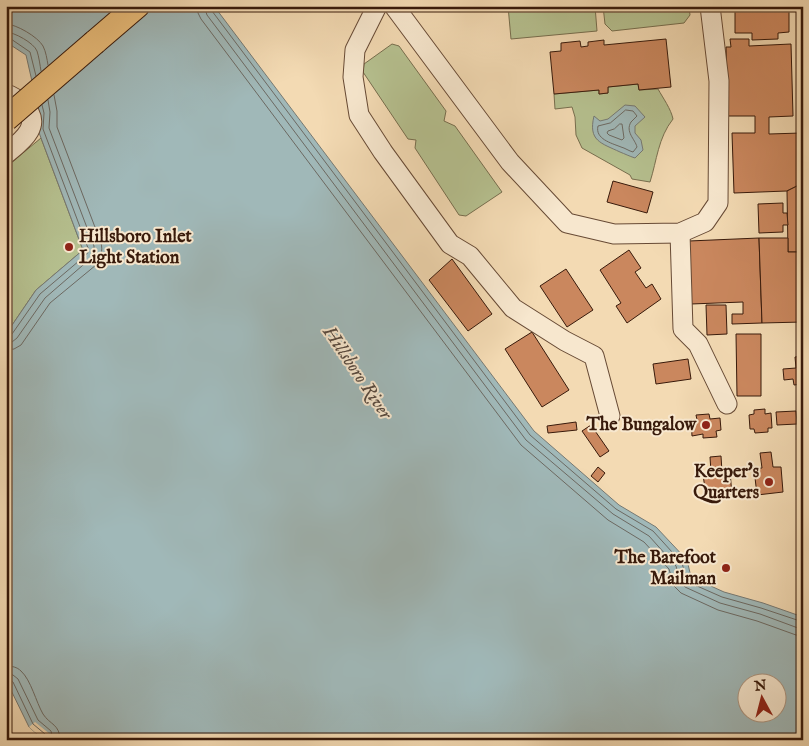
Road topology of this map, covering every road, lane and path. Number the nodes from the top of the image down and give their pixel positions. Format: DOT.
graph roads {
  1 [pos="137,6"];
  2 [pos="377,6"];
  3 [pos="394,6"];
  4 [pos="710,6"];
  5 [pos="6,94"];
  6 [pos="6,119"];
  7 [pos="6,154"];
  8 [pos="680,233"];
  9 [pos="727,404"];
  10 [pos="610,416"];
  1 -- 6 [label="main road, bridge"];
  2 -- 10 [label="street"];
  3 -- 8 [label="street"];
  4 -- 8 [label="street"];
  5 -- 7 [label="street"];
  8 -- 9 [label="street"];
}
